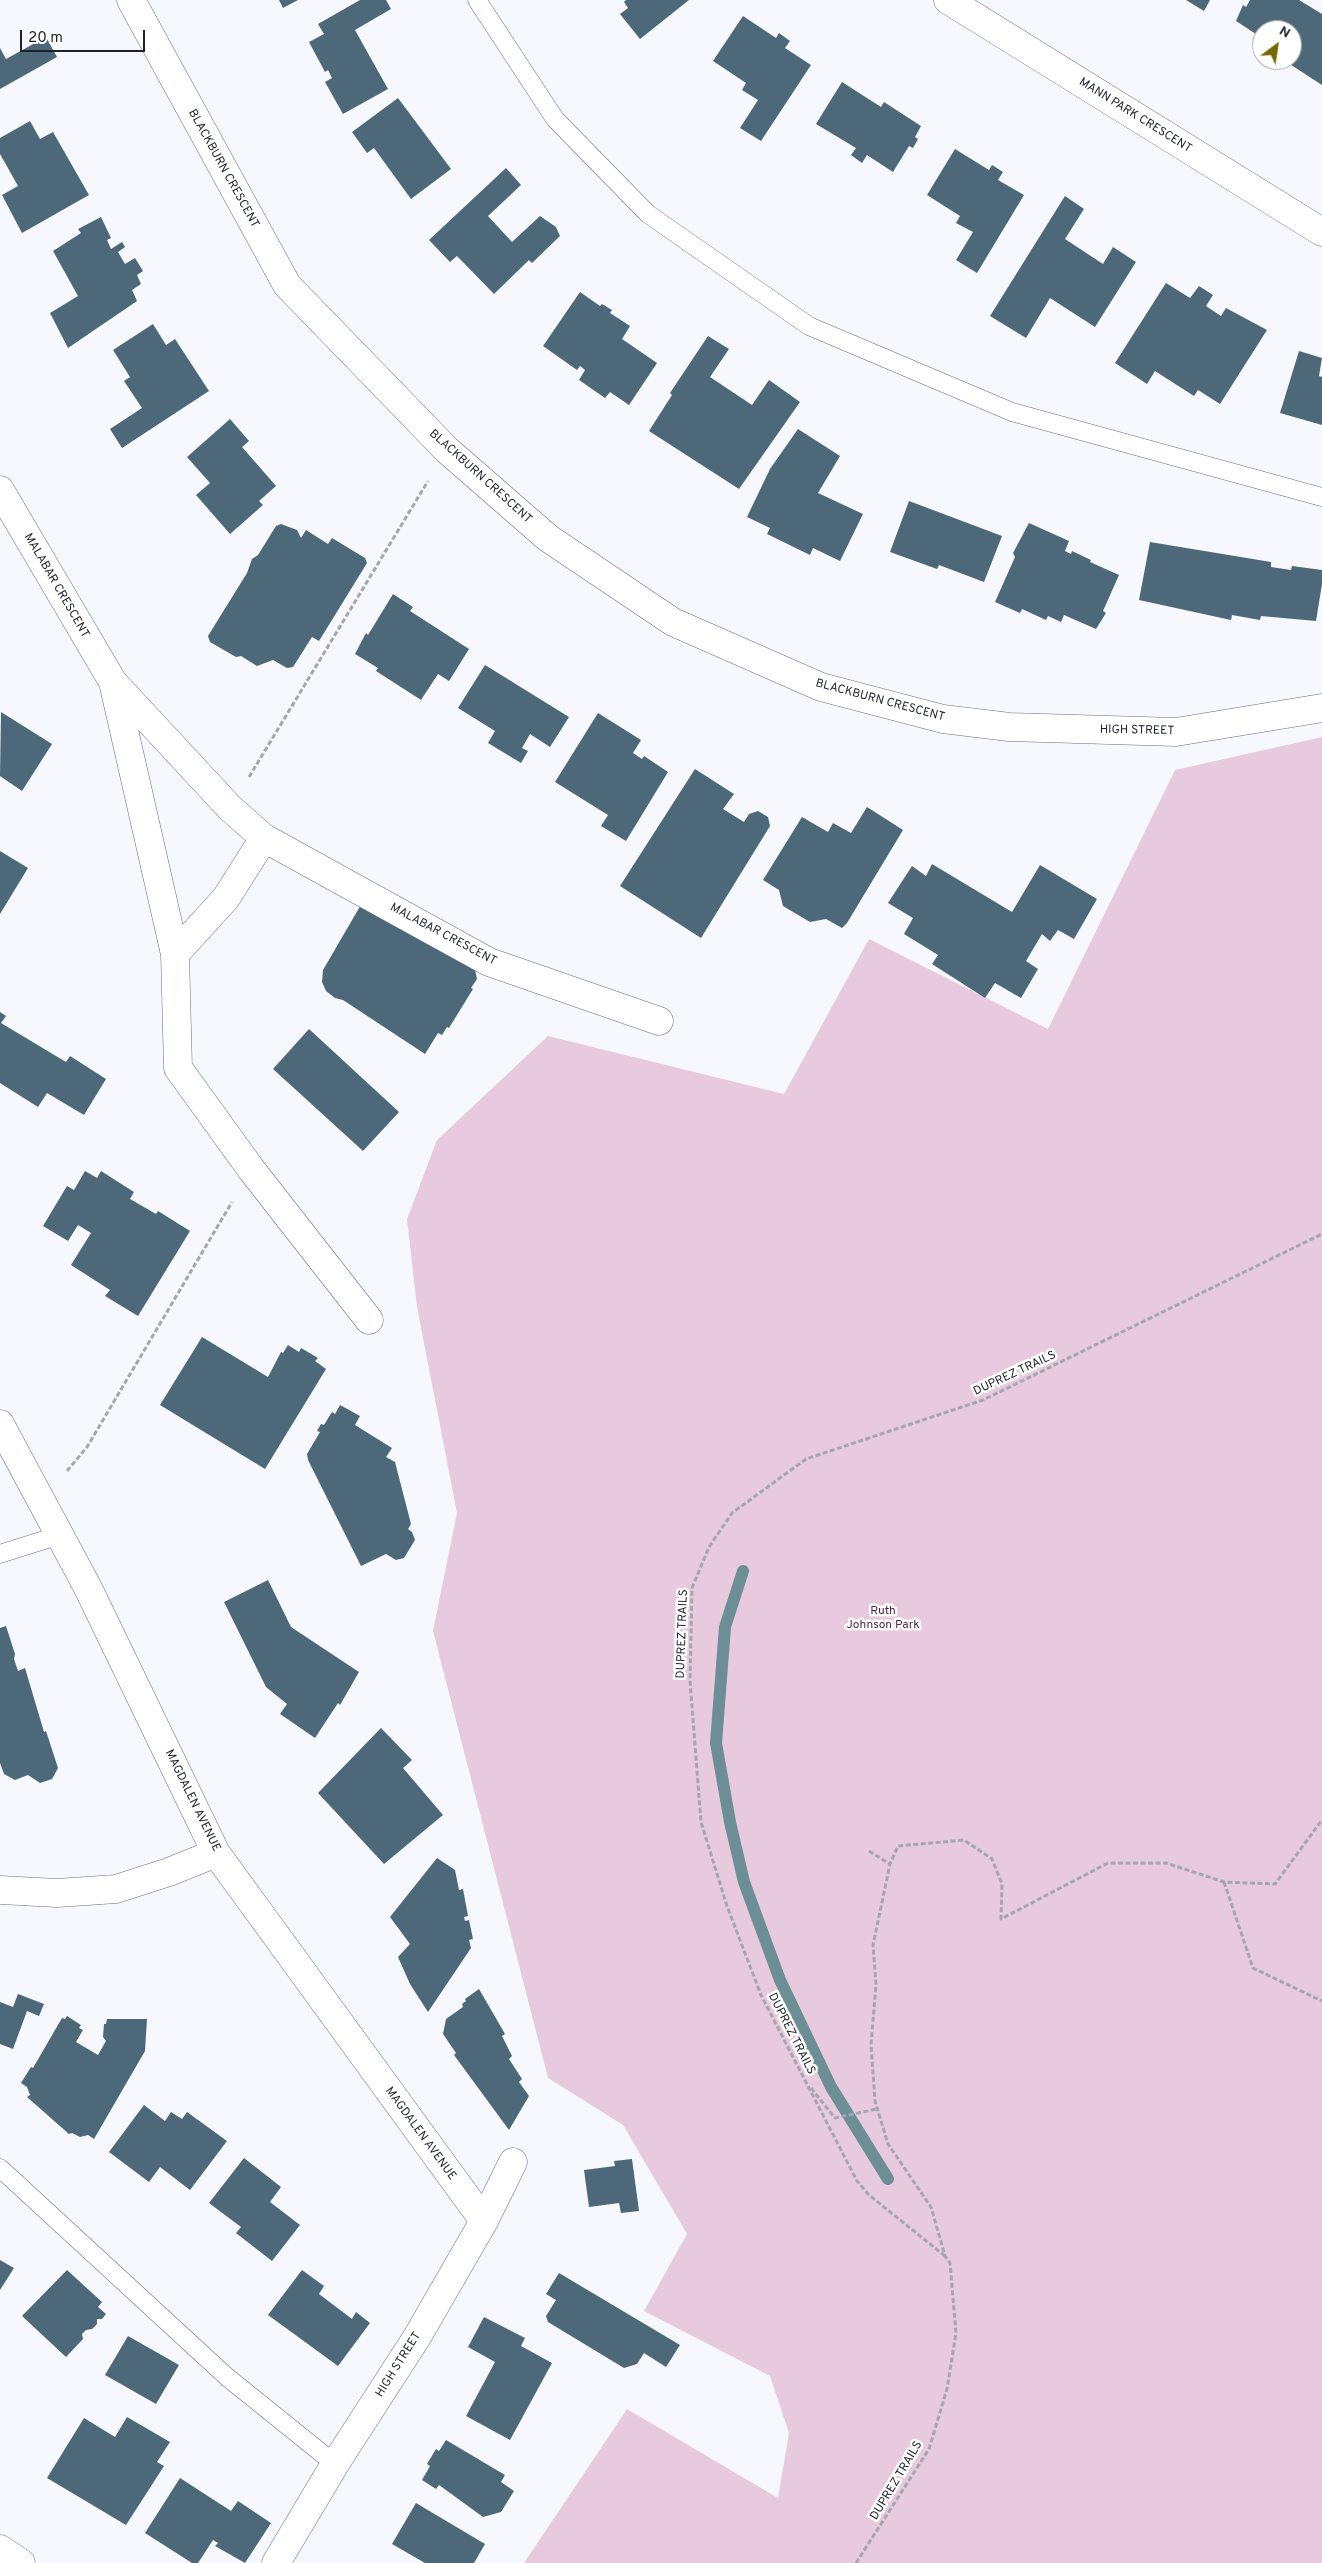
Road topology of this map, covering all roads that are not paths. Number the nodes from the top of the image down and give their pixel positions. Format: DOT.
graph roads {
  1 [pos="132,0"];
  2 [pos="478,0"];
  3 [pos="948,0"];
  4 [pos="1322,232"];
  5 [pos="0,490"];
  6 [pos="1322,497"];
  7 [pos="113,682"];
  8 [pos="1322,708"];
  9 [pos="1009,727"];
  10 [pos="264,838"];
  11 [pos="175,954"];
  12 [pos="659,1022"];
  13 [pos="370,1320"];
  14 [pos="0,1424"];
  15 [pos="60,1534"];
  16 [pos="0,1554"];
  17 [pos="216,1852"];
  18 [pos="0,1890"];
  19 [pos="513,2162"];
  20 [pos="0,2168"];
  21 [pos="484,2221"];
  22 [pos="335,2464"];
  23 [pos="0,2549"];
  24 [pos="22,2563"];
  25 [pos="276,2563"];
  1 -- 9 [label="street, BLACKBURN CRESCENT"];
  2 -- 6 [label="lane"];
  3 -- 4 [label="street, MANN PARK CRESCENT"];
  5 -- 7 [label="street, MALABAR CRESCENT"];
  7 -- 10 [label="street, MALABAR CRESCENT"];
  7 -- 11 [label="street, MALABAR CRESCENT"];
  8 -- 9 [label="street, HIGH STREET"];
  10 -- 11 [label="street"];
  10 -- 12 [label="street, MALABAR CRESCENT"];
  11 -- 13 [label="street, MALABAR CRESCENT"];
  14 -- 15 [label="street, MAGDALEN AVENUE"];
  15 -- 16 [label="lane"];
  15 -- 17 [label="street, MAGDALEN AVENUE"];
  17 -- 18 [label="street"];
  17 -- 21 [label="street, MAGDALEN AVENUE"];
  19 -- 21 [label="street, HIGH STREET"];
  20 -- 22 [label="lane"];
  21 -- 22 [label="street, HIGH STREET"];
  22 -- 25 [label="street, HIGH STREET"];
  23 -- 24 [label="street"];
}
